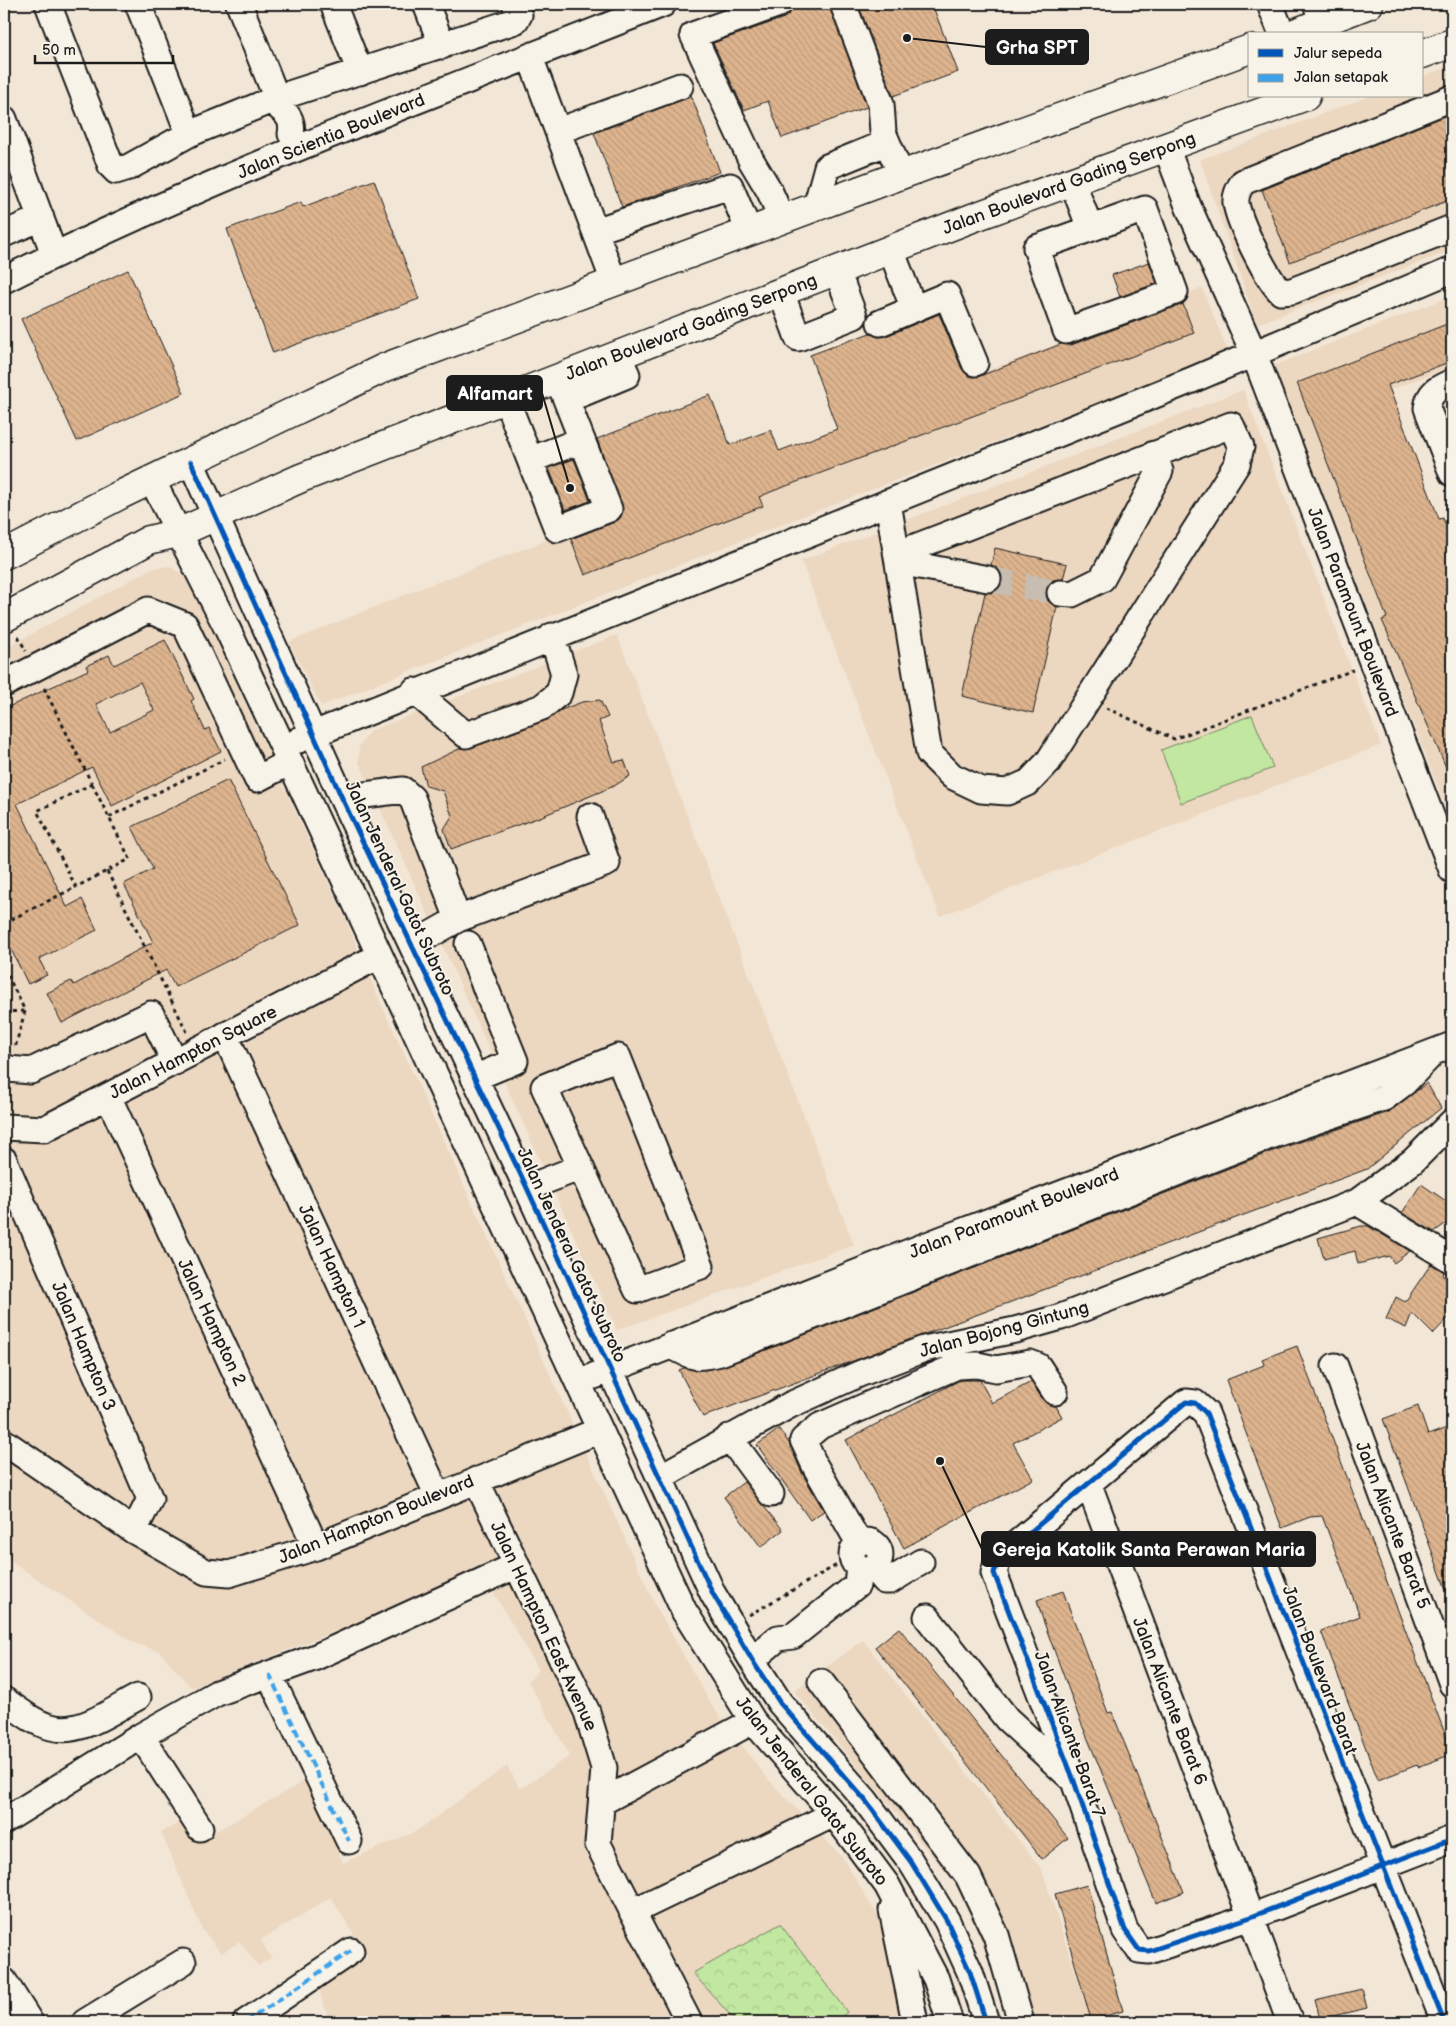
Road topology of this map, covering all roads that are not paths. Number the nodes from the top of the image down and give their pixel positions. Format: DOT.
graph roads {
  1 [pos="48,4"];
  2 [pos="138,4"];
  3 [pos="239,4"];
  4 [pos="333,4"];
  5 [pos="426,4"];
  6 [pos="663,4"];
  7 [pos="779,4"];
  8 [pos="843,4"];
  9 [pos="1270,4"];
  10 [pos="1369,4"];
  11 [pos="517,8"];
  12 [pos="1322,20"];
  13 [pos="1281,32"];
  14 [pos="1296,32"];
  15 [pos="1452,43"];
  16 [pos="442,46"];
  17 [pos="1248,50"];
  18 [pos="1424,53"];
  19 [pos="530,57"];
  20 [pos="360,72"];
  21 [pos="680,86"];
  22 [pos="1301,98"];
  23 [pos="1452,98"];
  24 [pos="279,103"];
  25 [pos="4,119"];
  26 [pos="558,131"];
  27 [pos="189,134"];
  28 [pos="293,141"];
  29 [pos="886,142"];
  30 [pos="1166,147"];
  31 [pos="900,175"];
  32 [pos="1072,181"];
  33 [pos="816,207"];
  34 [pos="782,219"];
  35 [pos="43,221"];
  36 [pos="1090,228"];
  37 [pos="1452,228"];
  38 [pos="595,231"];
  39 [pos="749,231"];
  40 [pos="4,234"];
  41 [pos="890,250"];
  42 [pos="54,254"];
  43 [pos="1452,270"];
  44 [pos="837,271"];
  45 [pos="4,280"];
  46 [pos="614,282"];
  47 [pos="781,292"];
  48 [pos="914,309"];
  49 [pos="880,323"];
  50 [pos="1254,354"];
  51 [pos="975,363"];
  52 [pos="565,376"];
  53 [pos="1452,382"];
  54 [pos="506,399"];
  55 [pos="582,440"];
  56 [pos="1154,454"];
  57 [pos="530,460"];
  58 [pos="191,462"];
  59 [pos="1452,474"];
  60 [pos="152,480"];
  61 [pos="888,502"];
  62 [pos="217,515"];
  63 [pos="178,533"];
  64 [pos="897,554"];
  65 [pos="4,555"];
  66 [pos="988,579"];
  67 [pos="1060,593"];
  68 [pos="5,619"];
  69 [pos="552,636"];
  70 [pos="4,684"];
  71 [pos="414,691"];
  72 [pos="313,733"];
  73 [pos="286,754"];
  74 [pos="342,798"];
  75 [pos="590,816"];
  76 [pos="1452,870"];
  77 [pos="458,919"];
  78 [pos="468,944"];
  79 [pos="412,945"];
  80 [pos="378,956"];
  81 [pos="226,1036"];
  82 [pos="1443,1049"];
  83 [pos="175,1062"];
  84 [pos="6,1068"];
  85 [pos="474,1078"];
  86 [pos="108,1096"];
  87 [pos="1452,1122"];
  88 [pos="4,1127"];
  89 [pos="4,1160"];
  90 [pos="581,1167"];
  91 [pos="527,1188"];
  92 [pos="1358,1202"];
  93 [pos="1452,1260"];
  94 [pos="1335,1366"];
  95 [pos="609,1369"];
  96 [pos="577,1384"];
  97 [pos="1055,1392"];
  98 [pos="600,1430"];
  99 [pos="729,1437"];
  100 [pos="4,1442"];
  101 [pos="660,1477"];
  102 [pos="476,1480"];
  103 [pos="1089,1484"];
  104 [pos="771,1494"];
  105 [pos="438,1496"];
  106 [pos="134,1531"];
  107 [pos="316,1547"];
  108 [pos="861,1559"];
  109 [pos="921,1562"];
  110 [pos="517,1565"];
  111 [pos="928,1617"];
  112 [pos="752,1660"];
  113 [pos="269,1674"];
  114 [pos="821,1682"];
  115 [pos="1452,1684"];
  116 [pos="138,1697"];
  117 [pos="4,1700"];
  118 [pos="753,1721"];
  119 [pos="141,1736"];
  120 [pos="1074,1781"];
  121 [pos="602,1802"];
  122 [pos="834,1814"];
  123 [pos="4,1822"];
  124 [pos="200,1828"];
  125 [pos="1452,1839"];
  126 [pos="349,1841"];
  127 [pos="1382,1866"];
  128 [pos="887,1885"];
  129 [pos="632,1912"];
  130 [pos="1250,1917"];
  131 [pos="351,1951"];
  132 [pos="183,1962"];
  133 [pos="1007,1969"];
  134 [pos="970,1972"];
  135 [pos="4,1981"];
  136 [pos="30,2022"];
  137 [pos="85,2022"];
  138 [pos="246,2022"];
  139 [pos="688,2022"];
  140 [pos="915,2022"];
  141 [pos="950,2022"];
  142 [pos="986,2022"];
  143 [pos="1021,2022"];
  144 [pos="1290,2022"];
  145 [pos="1444,2022"];
  1 -- 27 [label="street"];
  2 -- 27 [label="street"];
  3 -- 24 [label="street"];
  4 -- 20 [label="street"];
  5 -- 16 [label="street"];
  6 -- 19 [label="street, Jalan Scientia Boulevard"];
  7 -- 34 [label="street"];
  8 -- 29 [label="street"];
  9 -- 13 [label="street"];
  10 -- 12 [label="main road"];
  11 -- 16 [label="street"];
  12 -- 14 [label="main road"];
  15 -- 18 [label="main road"];
  16 -- 20 [label="street"];
  17 -- 31 [label="main road"];
  19 -- 26 [label="street"];
  19 -- 28 [label="street, Jalan Scientia Boulevard"];
  20 -- 24 [label="street"];
  21 -- 26 [label="street"];
  22 -- 30 [label="main road, Jalan Boulevard Gading Serpong"];
  23 -- 37 [label="street"];
  24 -- 27 [label="street"];
  24 -- 28 [label="street"];
  25 -- 35 [label="street"];
  26 -- 38 [label="street"];
  28 -- 42 [label="street, Jalan Scientia Boulevard"];
  29 -- 31 [label="street"];
  29 -- 33 [label="street"];
  30 -- 32 [label="main road, Jalan Boulevard Gading Serpong"];
  30 -- 50 [label="street, Jalan Paramount Boulevard"];
  31 -- 33 [label="main road"];
  32 -- 36 [label="street"];
  32 -- 41 [label="main road, Jalan Boulevard Gading Serpong"];
  33 -- 34 [label="main road"];
  34 -- 39 [label="main road"];
  35 -- 40 [label="street"];
  35 -- 42 [label="street"];
  36 -- 36 [label="street"];
  38 -- 39 [label="street"];
  38 -- 46 [label="street"];
  39 -- 46 [label="main road"];
  41 -- 44 [label="main road, Jalan Boulevard Gading Serpong"];
  41 -- 48 [label="street"];
  42 -- 45 [label="street, Jalan Scientia Boulevard"];
  43 -- 50 [label="street"];
  44 -- 47 [label="main road, Jalan Boulevard Gading Serpong"];
  44 -- 47 [label="street"];
  46 -- 58 [label="main road"];
  47 -- 52 [label="main road, Jalan Boulevard Gading Serpong"];
  48 -- 49 [label="street"];
  48 -- 51 [label="street"];
  50 -- 61 [label="street"];
  50 -- 76 [label="street, Jalan Paramount Boulevard"];
  52 -- 54 [label="main road, Jalan Boulevard Gading Serpong"];
  52 -- 55 [label="street"];
  53 -- 59 [label="street"];
  54 -- 57 [label="street"];
  54 -- 62 [label="main road, Jalan Boulevard Gading Serpong"];
  55 -- 57 [label="street"];
  55 -- 57 [label="street"];
  56 -- 64 [label="street"];
  56 -- 64 [label="street"];
  56 -- 67 [label="street"];
  58 -- 60 [label="main road"];
  58 -- 62 [label="street, Jalan Jenderal Gatot Subroto"];
  60 -- 63 [label="street, Jalan Jenderal Gatot Subroto"];
  60 -- 65 [label="main road"];
  61 -- 64 [label="street"];
  61 -- 69 [label="street"];
  62 -- 63 [label="main road, Jalan Boulevard Gading Serpong"];
  62 -- 72 [label="street, Jalan Jenderal Gatot Subroto"];
  63 -- 68 [label="main road, Jalan Boulevard Gading Serpong"];
  63 -- 73 [label="street, Jalan Jenderal Gatot Subroto"];
  64 -- 66 [label="street"];
  69 -- 71 [label="street"];
  69 -- 71 [label="street"];
  70 -- 73 [label="street"];
  71 -- 72 [label="street"];
  72 -- 73 [label="street"];
  72 -- 74 [label="street, Jalan Jenderal Gatot Subroto"];
  73 -- 80 [label="street, Jalan Jenderal Gatot Subroto"];
  74 -- 77 [label="street"];
  74 -- 79 [label="street, Jalan Jenderal Gatot Subroto"];
  75 -- 77 [label="street"];
  77 -- 79 [label="street"];
  78 -- 85 [label="street"];
  79 -- 85 [label="street, Jalan Jenderal Gatot Subroto"];
  80 -- 81 [label="street, Jalan Hampton Square"];
  80 -- 96 [label="street, Jalan Jenderal Gatot Subroto"];
  81 -- 83 [label="street, Jalan Hampton Square"];
  81 -- 105 [label="street, Jalan Hampton 1"];
  82 -- 95 [label="street, Jalan Paramount Boulevard"];
  83 -- 84 [label="street"];
  83 -- 86 [label="street, Jalan Hampton Square"];
  85 -- 91 [label="street, Jalan Jenderal Gatot Subroto"];
  86 -- 88 [label="street, Jalan Hampton Square"];
  86 -- 107 [label="street, Jalan Hampton 2"];
  87 -- 92 [label="street, Jalan Bojong Gintung"];
  89 -- 106 [label="street, Jalan Hampton 3"];
  90 -- 90 [label="street"];
  90 -- 91 [label="street"];
  91 -- 95 [label="street, Jalan Jenderal Gatot Subroto"];
  92 -- 93 [label="street"];
  92 -- 99 [label="street, Jalan Bojong Gintung"];
  94 -- 115 [label="street, Jalan Alicante Barat 5"];
  95 -- 96 [label="street, Jalan Paramount Boulevard"];
  95 -- 101 [label="street, Jalan Jenderal Gatot Subroto"];
  96 -- 98 [label="street, Jalan Jenderal Gatot Subroto"];
  97 -- 108 [label="street"];
  98 -- 102 [label="street, Jalan Hampton Boulevard"];
  98 -- 118 [label="street, Jalan Jenderal Gatot Subroto"];
  99 -- 101 [label="street, Jalan Bojong Gintung"];
  99 -- 104 [label="street"];
  100 -- 106 [label="street, Jalan Hampton Boulevard"];
  101 -- 112 [label="street, Jalan Jenderal Gatot Subroto"];
  102 -- 105 [label="street, Jalan Hampton Boulevard"];
  102 -- 110 [label="street, Jalan Hampton East Avenue"];
  103 -- 120 [label="street, Jalan Alicante Barat 7"];
  103 -- 127 [label="street, Jalan Boulevard Barat"];
  103 -- 130 [label="street, Jalan Alicante Barat 6"];
  105 -- 107 [label="street, Jalan Hampton Boulevard"];
  106 -- 107 [label="street, Jalan Hampton Boulevard"];
  108 -- 109 [label="street"];
  108 -- 112 [label="street"];
  110 -- 113 [label="street"];
  110 -- 121 [label="street, Jalan Hampton East Avenue"];
  111 -- 120 [label="street, Jalan Alicante Barat 7"];
  112 -- 134 [label="street, Jalan Jenderal Gatot Subroto"];
  113 -- 119 [label="street"];
  113 -- 126 [label="street"];
  114 -- 133 [label="street"];
  116 -- 117 [label="street"];
  118 -- 121 [label="street"];
  118 -- 122 [label="street, Jalan Jenderal Gatot Subroto"];
  119 -- 123 [label="street"];
  119 -- 124 [label="street"];
  120 -- 130 [label="street, Jalan Alicante Barat 7"];
  121 -- 129 [label="street, Jalan Hampton East Avenue"];
  122 -- 128 [label="street, Jalan Jenderal Gatot Subroto"];
  122 -- 129 [label="street"];
  125 -- 127 [label="street"];
  127 -- 130 [label="street"];
  127 -- 145 [label="street, Jalan Boulevard Barat"];
  128 -- 140 [label="street"];
  128 -- 141 [label="street, Jalan Jenderal Gatot Subroto"];
  129 -- 139 [label="street, Jalan Hampton East Avenue"];
  130 -- 144 [label="street, Jalan Alicante Barat 6"];
  131 -- 138 [label="street"];
  132 -- 137 [label="street"];
  133 -- 134 [label="street"];
  133 -- 143 [label="street"];
  134 -- 142 [label="street, Jalan Jenderal Gatot Subroto"];
  135 -- 136 [label="street"];
}
